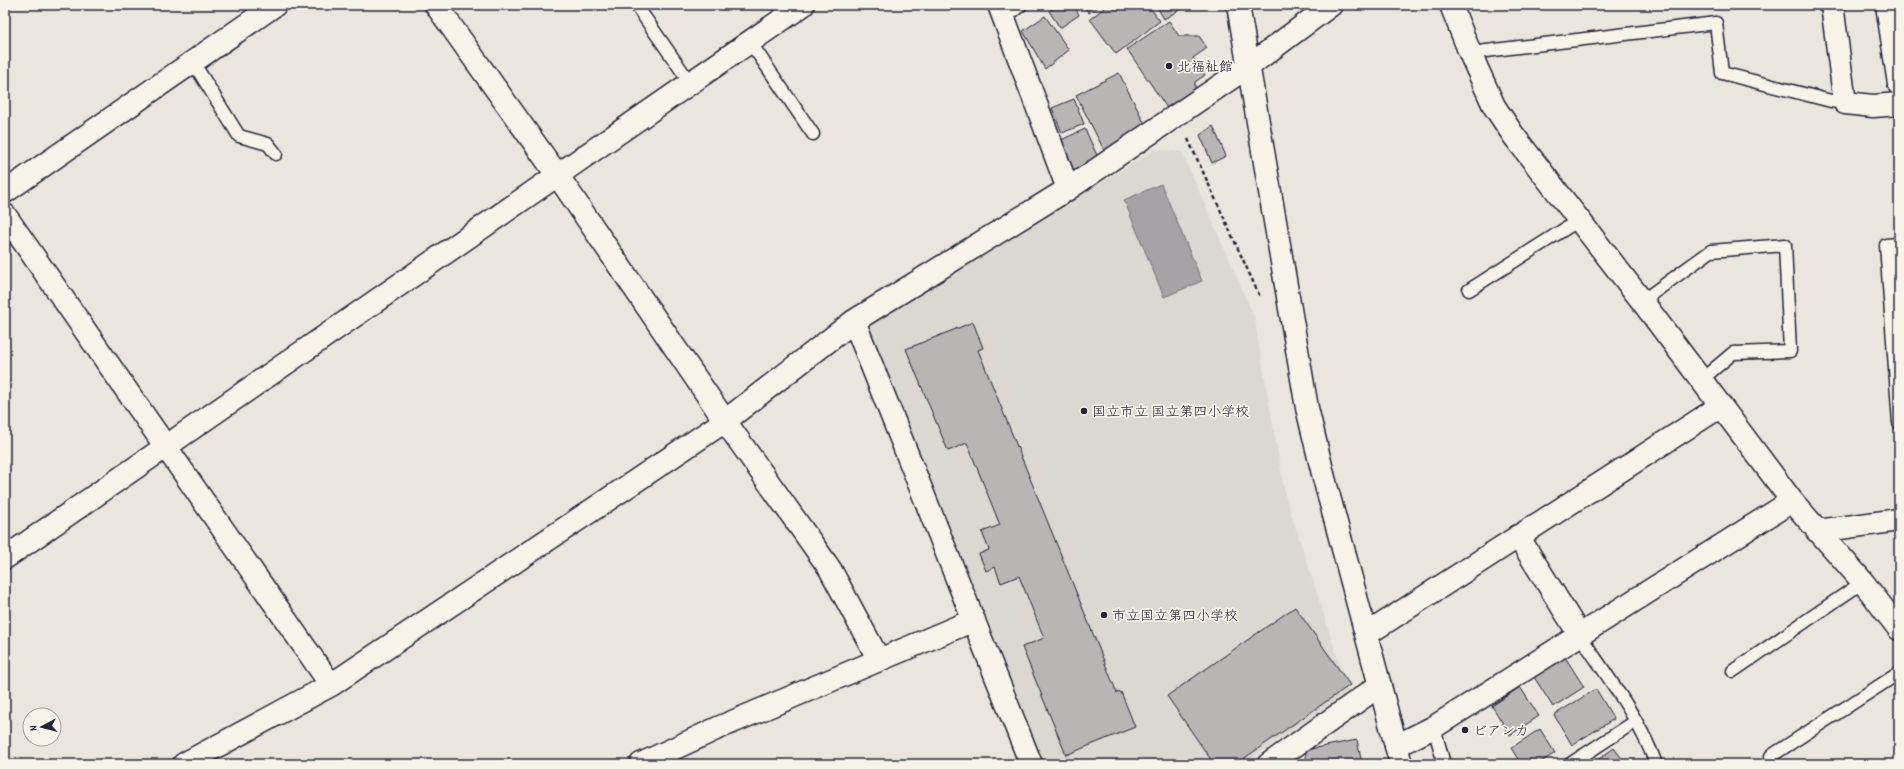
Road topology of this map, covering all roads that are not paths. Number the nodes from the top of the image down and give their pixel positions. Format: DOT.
graph roads {
  1 [pos="276,5"];
  2 [pos="436,5"];
  3 [pos="636,5"];
  4 [pos="803,5"];
  5 [pos="1021,5"];
  6 [pos="1238,5"];
  7 [pos="1331,5"];
  8 [pos="1451,5"];
  9 [pos="1832,5"];
  10 [pos="1887,5"];
  11 [pos="1001,11"];
  12 [pos="750,42"];
  13 [pos="1470,53"];
  14 [pos="193,62"];
  15 [pos="1249,66"];
  16 [pos="691,84"];
  17 [pos="1899,84"];
  18 [pos="1845,103"];
  19 [pos="1899,104"];
  20 [pos="813,134"];
  21 [pos="276,154"];
  22 [pos="558,176"];
  23 [pos="1068,188"];
  24 [pos="5,192"];
  25 [pos="5,215"];
  26 [pos="1579,220"];
  27 [pos="1899,244"];
  28 [pos="1469,290"];
  29 [pos="1642,301"];
  30 [pos="854,321"];
  31 [pos="1701,380"];
  32 [pos="1720,406"];
  33 [pos="726,421"];
  34 [pos="1899,423"];
  35 [pos="166,448"];
  36 [pos="1792,501"];
  37 [pos="1899,520"];
  38 [pos="1817,531"];
  39 [pos="1518,536"];
  40 [pos="5,558"];
  41 [pos="1863,582"];
  42 [pos="974,620"];
  43 [pos="1899,629"];
  44 [pos="1367,634"];
  45 [pos="1579,634"];
  46 [pos="879,660"];
  47 [pos="1733,671"];
  48 [pos="1899,673"];
  49 [pos="331,685"];
  50 [pos="1380,685"];
  51 [pos="1636,721"];
  52 [pos="1434,727"];
  53 [pos="1399,755"];
  54 [pos="1770,756"];
  55 [pos="184,764"];
  56 [pos="641,764"];
  57 [pos="1031,764"];
  58 [pos="1268,764"];
  59 [pos="1444,764"];
  60 [pos="1570,764"];
  61 [pos="1656,764"];
  1 -- 14 [label="street"];
  2 -- 22 [label="street"];
  3 -- 16 [label="lane"];
  4 -- 12 [label="street"];
  5 -- 11 [label="lane"];
  6 -- 15 [label="street"];
  7 -- 15 [label="street"];
  8 -- 13 [label="street"];
  9 -- 18 [label="street"];
  10 -- 17 [label="street"];
  11 -- 23 [label="street"];
  12 -- 16 [label="street"];
  12 -- 20 [label="lane"];
  13 -- 18 [label="lane"];
  13 -- 26 [label="street"];
  14 -- 21 [label="lane"];
  14 -- 24 [label="street"];
  15 -- 23 [label="street"];
  15 -- 44 [label="street"];
  16 -- 22 [label="street"];
  18 -- 19 [label="street"];
  22 -- 33 [label="street"];
  22 -- 35 [label="street"];
  23 -- 30 [label="street"];
  25 -- 35 [label="street"];
  26 -- 28 [label="lane"];
  26 -- 29 [label="street"];
  27 -- 34 [label="lane"];
  29 -- 31 [label="street"];
  29 -- 31 [label="lane"];
  30 -- 33 [label="street"];
  30 -- 42 [label="street"];
  31 -- 32 [label="street"];
  32 -- 36 [label="street"];
  32 -- 39 [label="street"];
  33 -- 46 [label="street"];
  33 -- 49 [label="street"];
  35 -- 40 [label="street"];
  35 -- 49 [label="street"];
  36 -- 38 [label="street"];
  36 -- 45 [label="street"];
  37 -- 38 [label="street"];
  38 -- 41 [label="street"];
  39 -- 44 [label="street"];
  39 -- 45 [label="street"];
  41 -- 43 [label="street"];
  41 -- 47 [label="lane"];
  42 -- 46 [label="street"];
  42 -- 57 [label="street"];
  44 -- 50 [label="street"];
  45 -- 51 [label="lane"];
  45 -- 52 [label="street"];
  46 -- 56 [label="street"];
  48 -- 54 [label="lane"];
  49 -- 55 [label="street"];
  50 -- 53 [label="street"];
  50 -- 58 [label="street"];
  51 -- 60 [label="lane"];
  51 -- 61 [label="lane"];
  52 -- 53 [label="street"];
  52 -- 59 [label="lane"];
}
